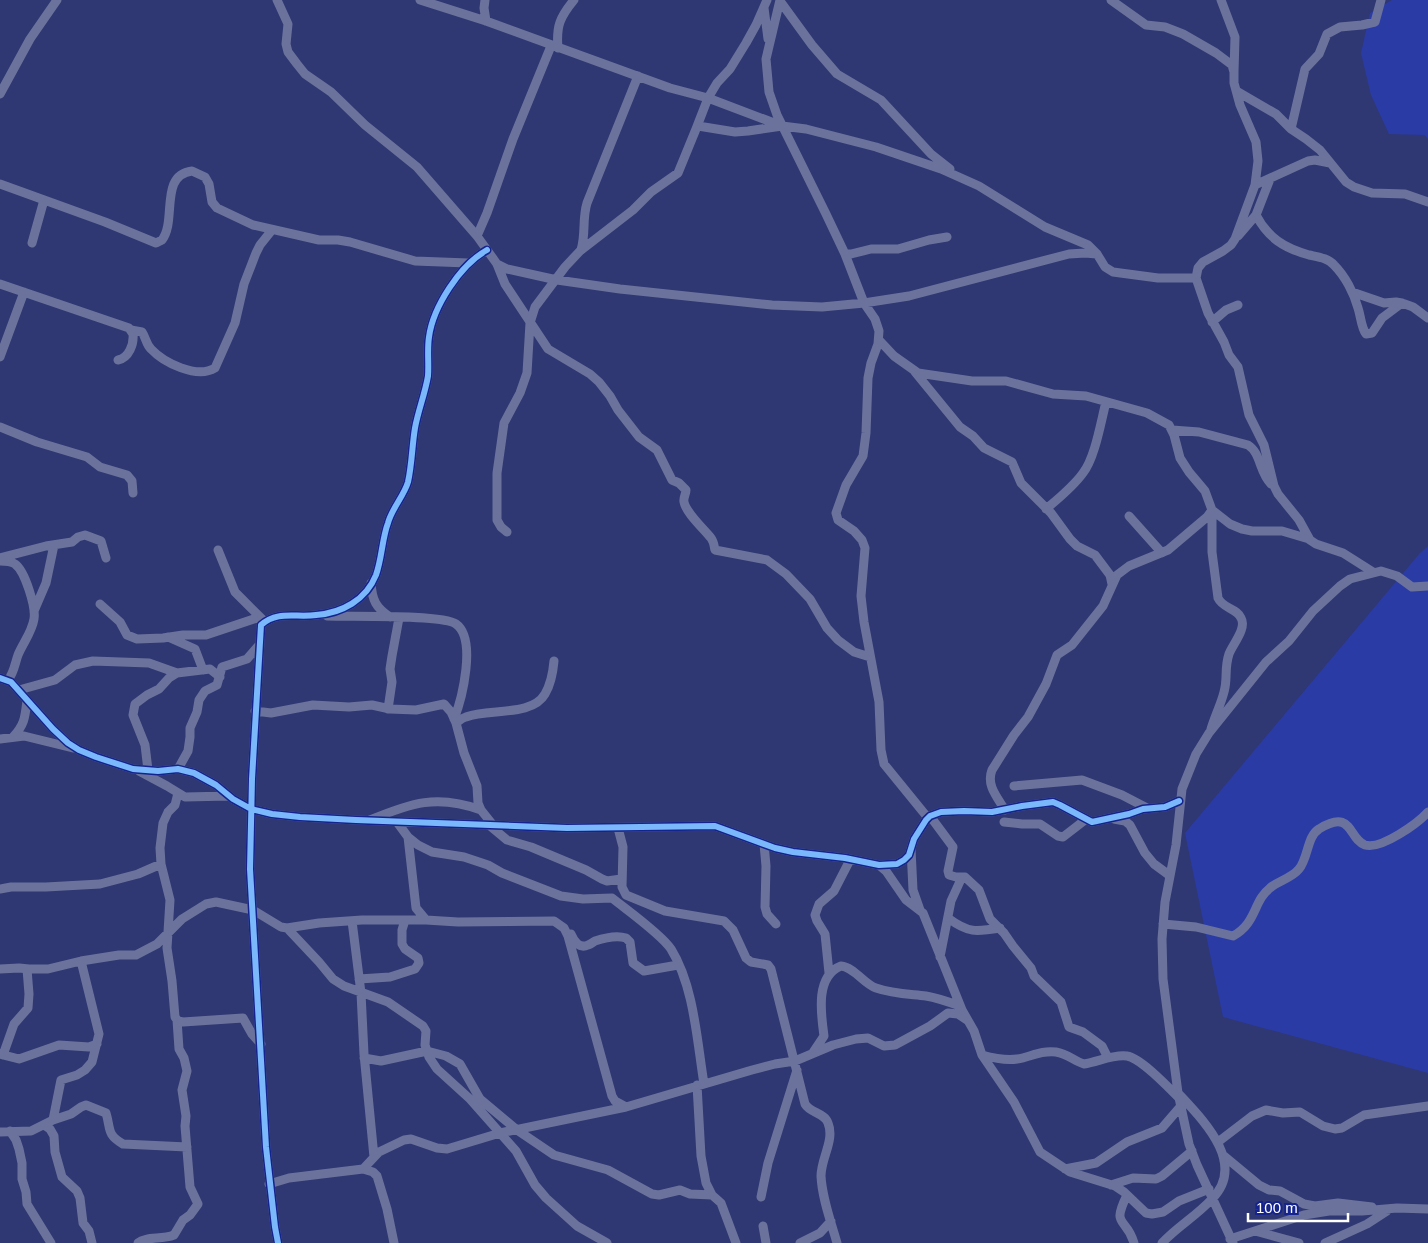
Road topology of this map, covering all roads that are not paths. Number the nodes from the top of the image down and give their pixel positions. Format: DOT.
graph roads {
  1 [pos="56,0"];
  2 [pos="277,0"];
  3 [pos="420,0"];
  4 [pos="485,0"];
  5 [pos="574,0"];
  6 [pos="1111,0"];
  7 [pos="1220,0"];
  8 [pos="1381,0"];
  9 [pos="780,1"];
  10 [pos="765,4"];
  11 [pos="486,21"];
  12 [pos="769,42"];
  13 [pos="554,47"];
  14 [pos="1234,72"];
  15 [pos="638,76"];
  16 [pos="1238,92"];
  17 [pos="0,94"];
  18 [pos="708,98"];
  19 [pos="698,126"];
  20 [pos="782,126"];
  21 [pos="1290,130"];
  22 [pos="1330,163"];
  23 [pos="962,178"];
  24 [pos="1270,179"];
  25 [pos="0,184"];
  26 [pos="1255,186"];
  27 [pos="44,200"];
  28 [pos="1428,202"];
  29 [pos="1256,215"];
  30 [pos="272,230"];
  31 [pos="477,236"];
  32 [pos="947,237"];
  33 [pos="1234,239"];
  34 [pos="32,243"];
  35 [pos="487,250"];
  36 [pos="580,251"];
  37 [pos="845,254"];
  38 [pos="1097,254"];
  39 [pos="468,263"];
  40 [pos="497,264"];
  41 [pos="1196,278"];
  42 [pos="557,280"];
  43 [pos="0,284"];
  44 [pos="24,292"];
  45 [pos="1352,292"];
  46 [pos="864,303"];
  47 [pos="1402,303"];
  48 [pos="1238,305"];
  49 [pos="1428,318"];
  50 [pos="1212,322"];
  51 [pos="530,323"];
  52 [pos="131,330"];
  53 [pos="879,340"];
  54 [pos="876,351"];
  55 [pos="894,356"];
  56 [pos="0,357"];
  57 [pos="118,360"];
  58 [pos="915,372"];
  59 [pos="1106,402"];
  60 [pos="0,427"];
  61 [pos="1172,430"];
  62 [pos="1274,486"];
  63 [pos="133,493"];
  64 [pos="1046,509"];
  65 [pos="1212,510"];
  66 [pos="1129,516"];
  67 [pos="507,532"];
  68 [pos="1309,539"];
  69 [pos="54,545"];
  70 [pos="218,550"];
  71 [pos="1162,552"];
  72 [pos="106,558"];
  73 [pos="0,560"];
  74 [pos="1373,572"];
  75 [pos="372,582"];
  76 [pos="1112,584"];
  77 [pos="1428,586"];
  78 [pos="100,604"];
  79 [pos="34,611"];
  80 [pos="319,615"];
  81 [pos="395,617"];
  82 [pos="262,620"];
  83 [pos="168,637"];
  84 [pos="260,644"];
  85 [pos="870,657"];
  86 [pos="554,661"];
  87 [pos="203,670"];
  88 [pos="177,673"];
  89 [pos="220,677"];
  90 [pos="4,679"];
  91 [pos="18,690"];
  92 [pos="27,700"];
  93 [pos="388,709"];
  94 [pos="255,712"];
  95 [pos="455,721"];
  96 [pos="1210,734"];
  97 [pos="13,736"];
  98 [pos="0,739"];
  99 [pos="79,750"];
  100 [pos="133,769"];
  101 [pos="178,769"];
  102 [pos="148,770"];
  103 [pos="1014,786"];
  104 [pos="178,793"];
  105 [pos="229,796"];
  106 [pos="1179,801"];
  107 [pos="1147,808"];
  108 [pos="251,809"];
  109 [pos="481,810"];
  110 [pos="1005,810"];
  111 [pos="1428,812"];
  112 [pos="929,817"];
  113 [pos="1111,818"];
  114 [pos="1085,820"];
  115 [pos="367,821"];
  116 [pos="397,822"];
  117 [pos="1004,822"];
  118 [pos="491,825"];
  119 [pos="618,828"];
  120 [pos="408,837"];
  121 [pos="764,844"];
  122 [pos="911,848"];
  123 [pos="850,860"];
  124 [pos="161,864"];
  125 [pos="879,865"];
  126 [pos="1169,875"];
  127 [pos="962,877"];
  128 [pos="621,879"];
  129 [pos="0,890"];
  130 [pos="253,910"];
  131 [pos="920,910"];
  132 [pos="948,918"];
  133 [pos="405,920"];
  134 [pos="426,920"];
  135 [pos="352,921"];
  136 [pos="551,921"];
  137 [pos="776,924"];
  138 [pos="1164,924"];
  139 [pos="287,928"];
  140 [pos="1000,928"];
  141 [pos="168,932"];
  142 [pos="940,958"];
  143 [pos="81,961"];
  144 [pos="678,965"];
  145 [pos="0,969"];
  146 [pos="27,969"];
  147 [pos="829,973"];
  148 [pos="359,979"];
  149 [pos="361,993"];
  150 [pos="960,1006"];
  151 [pos="177,1020"];
  152 [pos="968,1020"];
  153 [pos="97,1044"];
  154 [pos="261,1044"];
  155 [pos="427,1051"];
  156 [pos="1,1054"];
  157 [pos="812,1054"];
  158 [pos="982,1056"];
  159 [pos="364,1058"];
  160 [pos="1108,1058"];
  161 [pos="796,1065"];
  162 [pos="701,1084"];
  163 [pos="1180,1099"];
  164 [pos="1428,1106"];
  165 [pos="626,1107"];
  166 [pos="53,1120"];
  167 [pos="44,1125"];
  168 [pos="517,1130"];
  169 [pos="10,1131"];
  170 [pos="0,1132"];
  171 [pos="500,1134"];
  172 [pos="1218,1142"];
  173 [pos="187,1147"];
  174 [pos="1192,1151"];
  175 [pos="1224,1156"];
  176 [pos="374,1157"];
  177 [pos="364,1169"];
  178 [pos="1065,1169"];
  179 [pos="269,1184"];
  180 [pos="1111,1185"];
  181 [pos="1209,1189"];
  182 [pos="1127,1195"];
  183 [pos="712,1196"];
  184 [pos="761,1197"];
  185 [pos="1213,1198"];
  186 [pos="1393,1209"];
  187 [pos="1428,1209"];
  188 [pos="831,1221"];
  189 [pos="764,1226"];
  190 [pos="1255,1231"];
  191 [pos="1232,1241"];
  192 [pos="51,1243"];
  193 [pos="92,1243"];
  194 [pos="138,1243"];
  195 [pos="278,1243"];
  196 [pos="394,1243"];
  197 [pos="607,1243"];
  198 [pos="736,1243"];
  199 [pos="766,1243"];
  200 [pos="800,1243"];
  201 [pos="837,1243"];
  202 [pos="1134,1243"];
  203 [pos="1162,1243"];
  204 [pos="1298,1243"];
  205 [pos="1325,1243"];
  1 -- 17 [label="street"];
  2 -- 31 [label="street"];
  3 -- 11 [label="street"];
  4 -- 11 [label="street"];
  5 -- 13 [label="street"];
  6 -- 14 [label="street"];
  7 -- 14 [label="street"];
  8 -- 21 [label="street"];
  9 -- 12 [label="street"];
  9 -- 23 [label="street"];
  10 -- 12 [label="street"];
  10 -- 18 [label="street"];
  11 -- 13 [label="street"];
  12 -- 20 [label="street"];
  13 -- 15 [label="street"];
  13 -- 31 [label="street"];
  14 -- 16 [label="street"];
  15 -- 18 [label="street"];
  15 -- 36 [label="street"];
  16 -- 21 [label="street"];
  16 -- 26 [label="street"];
  18 -- 19 [label="street"];
  18 -- 20 [label="street"];
  19 -- 20 [label="street"];
  19 -- 36 [label="street"];
  20 -- 23 [label="street"];
  20 -- 37 [label="street"];
  21 -- 22 [label="street"];
  22 -- 24 [label="street"];
  22 -- 28 [label="street"];
  23 -- 38 [label="street"];
  24 -- 26 [label="street"];
  24 -- 29 [label="street"];
  25 -- 27 [label="street"];
  26 -- 33 [label="street"];
  27 -- 30 [label="street"];
  27 -- 34 [label="street"];
  29 -- 33 [label="street"];
  29 -- 45 [label="street"];
  30 -- 39 [label="street"];
  30 -- 52 [label="street"];
  31 -- 35 [label="street"];
  32 -- 37 [label="street"];
  33 -- 41 [label="street"];
  35 -- 39 [label="street"];
  35 -- 40 [label="street"];
  36 -- 42 [label="street"];
  37 -- 46 [label="street"];
  38 -- 41 [label="street"];
  38 -- 46 [label="street"];
  39 -- 75 [label="street"];
  40 -- 42 [label="street"];
  40 -- 51 [label="street"];
  41 -- 50 [label="street"];
  42 -- 46 [label="street"];
  42 -- 51 [label="street"];
  43 -- 44 [label="street"];
  44 -- 52 [label="street"];
  44 -- 56 [label="street"];
  45 -- 47 [label="street"];
  45 -- 47 [label="street"];
  46 -- 53 [label="street"];
  47 -- 49 [label="street"];
  48 -- 50 [label="street"];
  50 -- 62 [label="street"];
  51 -- 67 [label="street"];
  51 -- 85 [label="street"];
  52 -- 57 [label="street"];
  53 -- 54 [label="street"];
  53 -- 55 [label="street"];
  54 -- 55 [label="street"];
  54 -- 85 [label="street"];
  55 -- 58 [label="street"];
  58 -- 59 [label="street"];
  58 -- 64 [label="street"];
  59 -- 61 [label="street"];
  59 -- 64 [label="street"];
  60 -- 63 [label="street"];
  61 -- 62 [label="street"];
  61 -- 65 [label="street"];
  62 -- 68 [label="street"];
  64 -- 76 [label="street"];
  65 -- 68 [label="street"];
  65 -- 71 [label="street"];
  65 -- 96 [label="street"];
  66 -- 71 [label="street"];
  68 -- 74 [label="street"];
  69 -- 72 [label="street"];
  69 -- 73 [label="street"];
  69 -- 79 [label="street"];
  70 -- 82 [label="street"];
  71 -- 76 [label="street"];
  73 -- 79 [label="street"];
  74 -- 77 [label="street"];
  74 -- 96 [label="street"];
  75 -- 80 [label="street"];
  75 -- 81 [label="street"];
  76 -- 110 [label="street"];
  78 -- 83 [label="street"];
  79 -- 90 [label="street"];
  80 -- 81 [label="street"];
  80 -- 82 [label="street"];
  81 -- 93 [label="street"];
  81 -- 95 [label="street"];
  82 -- 83 [label="street"];
  82 -- 84 [label="street"];
  83 -- 87 [label="street"];
  84 -- 89 [label="street"];
  84 -- 94 [label="street"];
  85 -- 112 [label="street"];
  86 -- 95 [label="street"];
  87 -- 88 [label="street"];
  87 -- 89 [label="street"];
  88 -- 91 [label="street"];
  88 -- 102 [label="street"];
  89 -- 101 [label="street"];
  90 -- 91 [label="street"];
  91 -- 92 [label="street"];
  92 -- 97 [label="street"];
  92 -- 99 [label="street"];
  93 -- 94 [label="street"];
  93 -- 95 [label="street"];
  94 -- 108 [label="street"];
  95 -- 109 [label="street"];
  96 -- 106 [label="street"];
  97 -- 98 [label="street"];
  97 -- 99 [label="street"];
  99 -- 100 [label="street"];
  100 -- 102 [label="street"];
  100 -- 104 [label="street"];
  101 -- 102 [label="street"];
  101 -- 105 [label="street"];
  103 -- 107 [label="street"];
  104 -- 105 [label="street"];
  104 -- 124 [label="street"];
  105 -- 108 [label="street"];
  106 -- 107 [label="street"];
  106 -- 126 [label="street"];
  107 -- 113 [label="street"];
  108 -- 115 [label="street"];
  108 -- 130 [label="street"];
  109 -- 115 [label="street"];
  109 -- 118 [label="street"];
  110 -- 112 [label="street"];
  110 -- 114 [label="street"];
  111 -- 138 [label="street"];
  112 -- 122 [label="street"];
  112 -- 127 [label="street"];
  113 -- 114 [label="street"];
  113 -- 126 [label="street"];
  114 -- 117 [label="street"];
  115 -- 116 [label="street"];
  116 -- 118 [label="street"];
  116 -- 120 [label="street"];
  118 -- 119 [label="street"];
  118 -- 128 [label="street"];
  119 -- 121 [label="street"];
  119 -- 128 [label="street"];
  120 -- 134 [label="street"];
  120 -- 144 [label="street"];
  121 -- 123 [label="street"];
  121 -- 137 [label="street"];
  122 -- 125 [label="street"];
  122 -- 131 [label="street"];
  123 -- 125 [label="street"];
  123 -- 147 [label="street"];
  124 -- 129 [label="street"];
  124 -- 141 [label="street"];
  125 -- 131 [label="street"];
  126 -- 138 [label="street"];
  127 -- 132 [label="street"];
  127 -- 140 [label="street"];
  128 -- 161 [label="street"];
  130 -- 139 [label="street"];
  130 -- 141 [label="street"];
  130 -- 154 [label="street"];
  131 -- 142 [label="street"];
  132 -- 140 [label="street"];
  132 -- 142 [label="street"];
  133 -- 134 [label="street"];
  133 -- 135 [label="street"];
  133 -- 148 [label="street"];
  134 -- 136 [label="street"];
  135 -- 139 [label="street"];
  135 -- 148 [label="street"];
  136 -- 144 [label="street"];
  136 -- 165 [label="street"];
  138 -- 163 [label="street"];
  139 -- 149 [label="street"];
  140 -- 160 [label="street"];
  141 -- 143 [label="street"];
  141 -- 151 [label="street"];
  142 -- 150 [label="street"];
  143 -- 146 [label="street"];
  143 -- 153 [label="street"];
  144 -- 162 [label="street"];
  145 -- 146 [label="street"];
  146 -- 156 [label="street"];
  147 -- 150 [label="street"];
  147 -- 157 [label="street"];
  148 -- 149 [label="street"];
  149 -- 155 [label="street"];
  149 -- 159 [label="street"];
  150 -- 152 [label="street"];
  151 -- 154 [label="street"];
  151 -- 173 [label="street"];
  152 -- 157 [label="street"];
  152 -- 158 [label="street"];
  153 -- 156 [label="street"];
  153 -- 166 [label="street"];
  154 -- 179 [label="street"];
  155 -- 159 [label="street"];
  155 -- 168 [label="street"];
  155 -- 171 [label="street"];
  157 -- 161 [label="street"];
  158 -- 160 [label="street"];
  158 -- 178 [label="street"];
  159 -- 176 [label="street"];
  160 -- 163 [label="street"];
  161 -- 162 [label="street"];
  161 -- 184 [label="street"];
  161 -- 188 [label="street"];
  162 -- 165 [label="street"];
  162 -- 183 [label="street"];
  163 -- 172 [label="street"];
  163 -- 174 [label="street"];
  163 -- 178 [label="street"];
  164 -- 172 [label="street"];
  165 -- 168 [label="street"];
  166 -- 167 [label="street"];
  166 -- 173 [label="street"];
  167 -- 169 [label="street"];
  167 -- 193 [label="street"];
  168 -- 171 [label="street"];
  168 -- 183 [label="street"];
  169 -- 170 [label="street"];
  169 -- 192 [label="street"];
  171 -- 176 [label="street"];
  171 -- 197 [label="street"];
  172 -- 175 [label="street"];
  173 -- 194 [label="street"];
  174 -- 180 [label="street"];
  174 -- 181 [label="street"];
  175 -- 185 [label="street"];
  175 -- 186 [label="street"];
  176 -- 177 [label="street"];
  177 -- 179 [label="street"];
  177 -- 196 [label="street"];
  178 -- 180 [label="street"];
  179 -- 195 [label="street"];
  180 -- 182 [label="street"];
  181 -- 182 [label="street"];
  181 -- 185 [label="street"];
  182 -- 202 [label="street"];
  183 -- 198 [label="street"];
  185 -- 191 [label="street"];
  185 -- 203 [label="street"];
  186 -- 187 [label="street"];
  186 -- 190 [label="street"];
  186 -- 205 [label="street"];
  188 -- 200 [label="street"];
  188 -- 201 [label="street"];
  189 -- 199 [label="street"];
  190 -- 191 [label="street"];
  190 -- 204 [label="street"];
}
